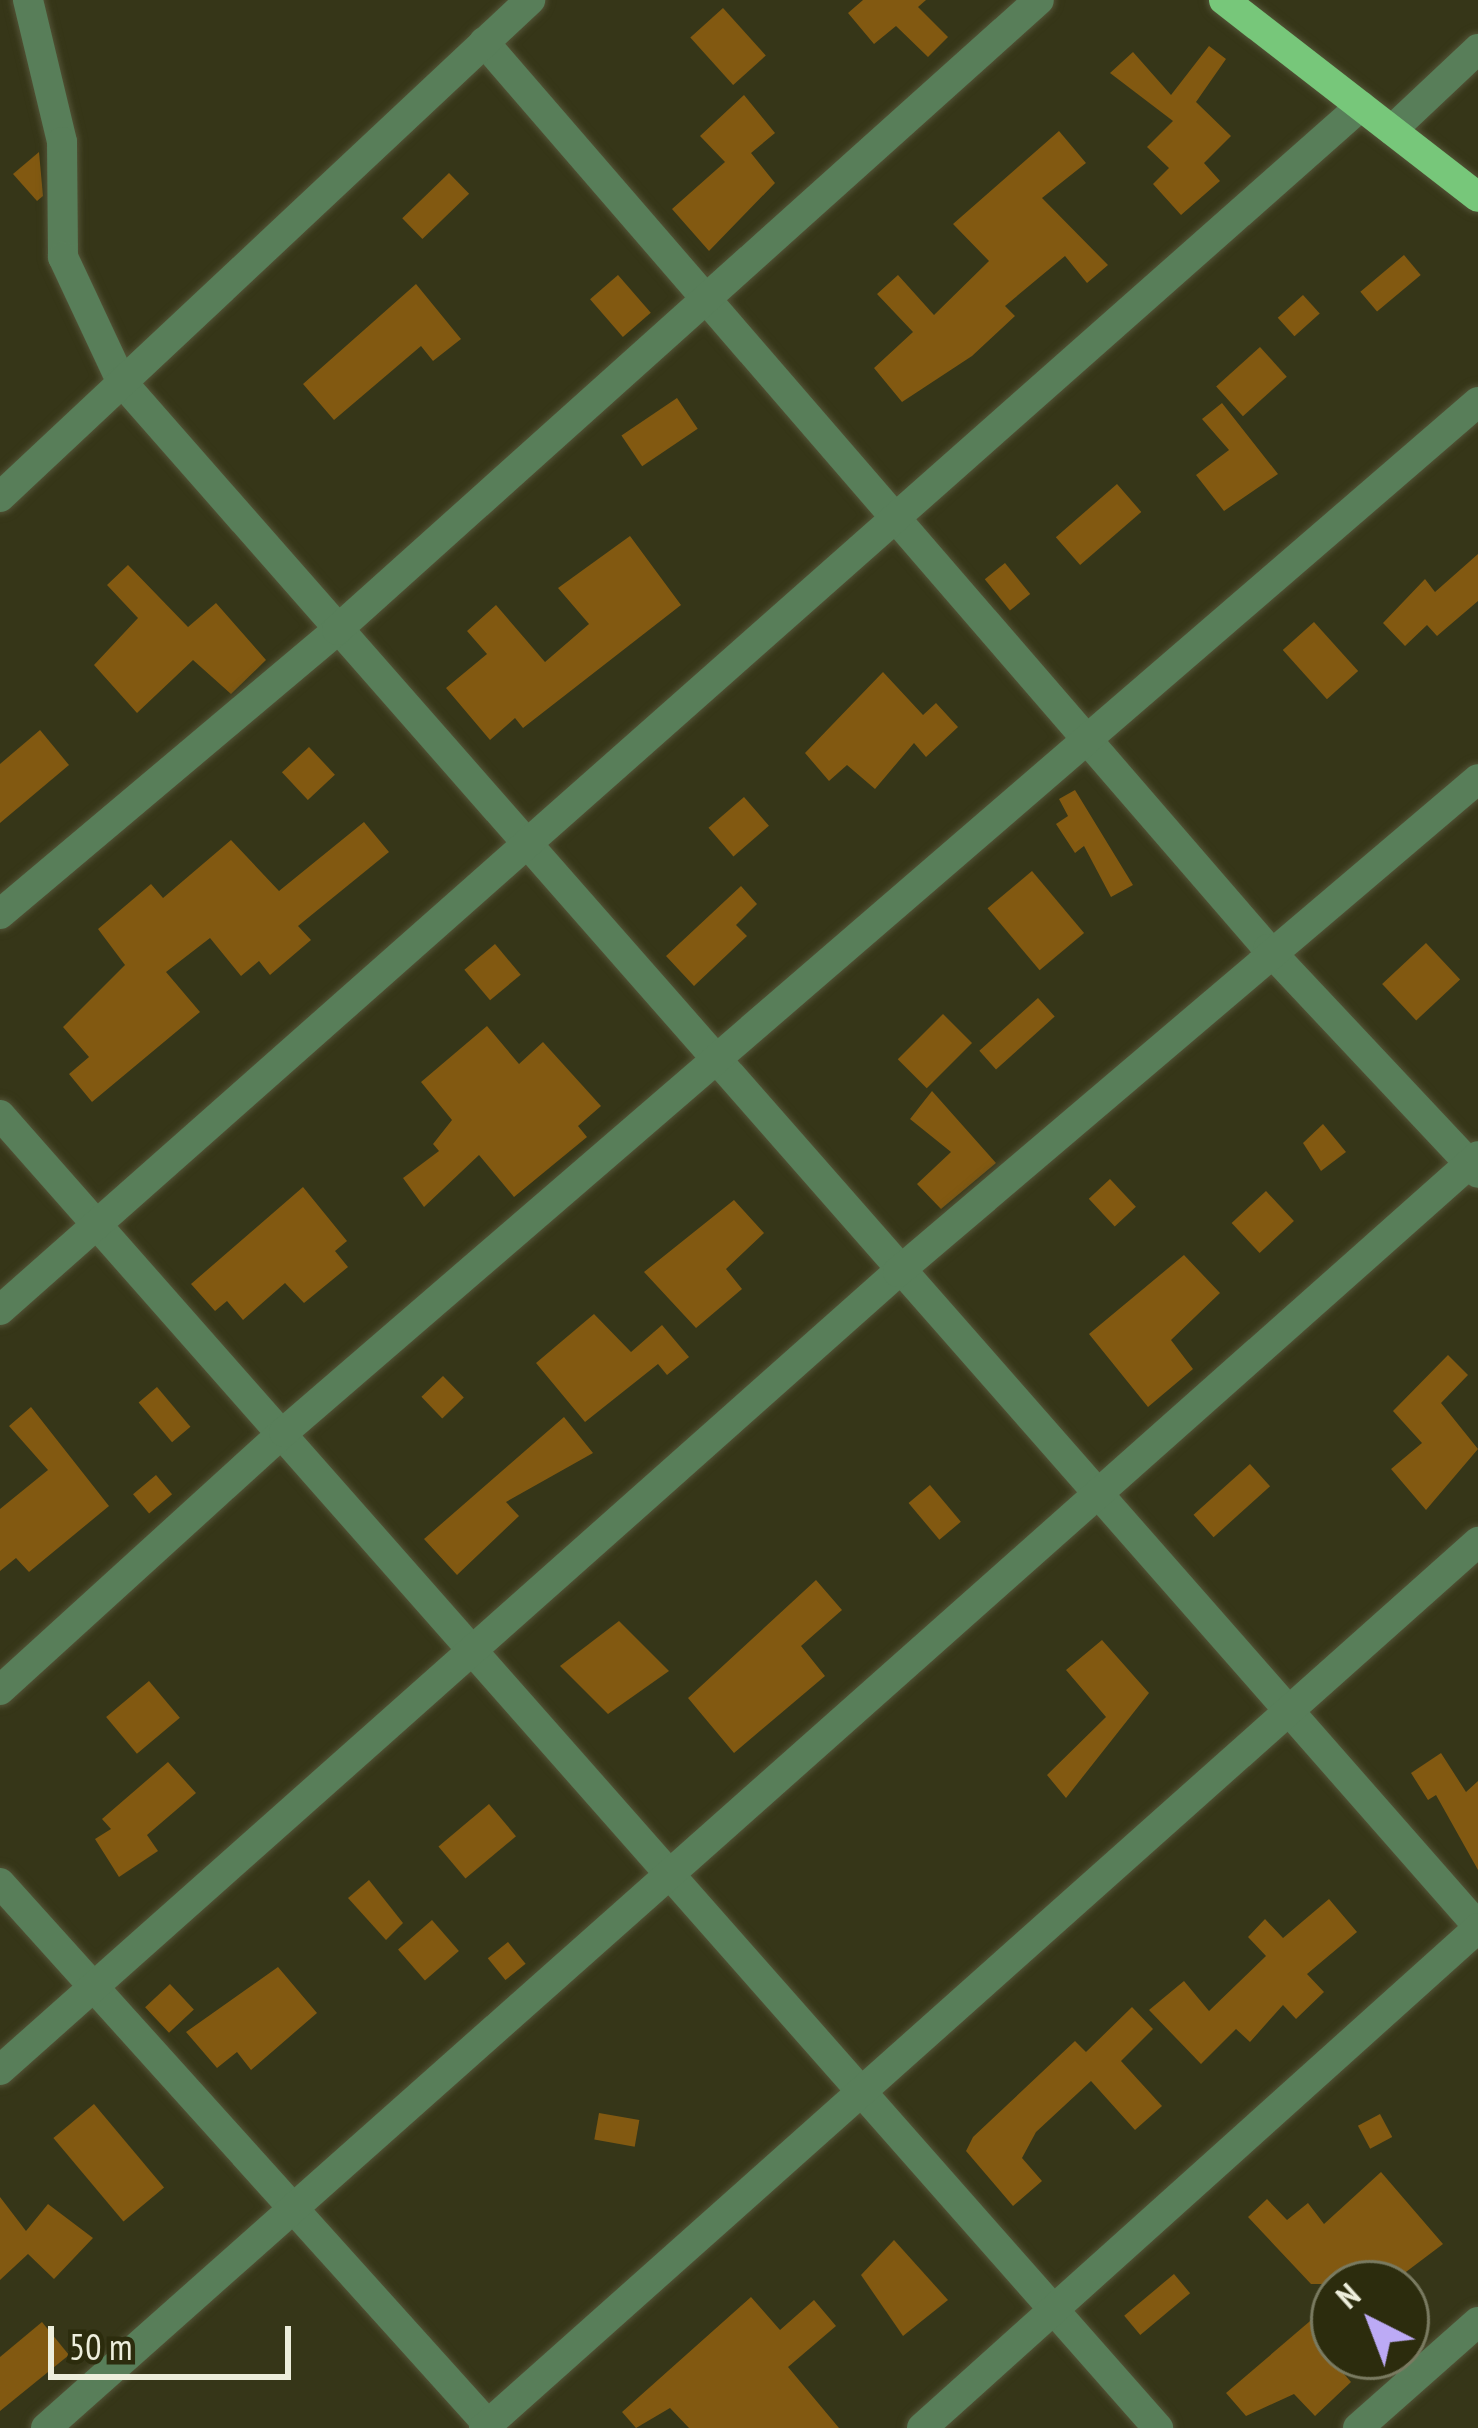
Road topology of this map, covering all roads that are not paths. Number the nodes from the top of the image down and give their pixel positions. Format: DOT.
graph roads {
  1 [pos="28,0"];
  2 [pos="530,0"];
  3 [pos="1040,0"];
  4 [pos="1223,0"];
  5 [pos="484,42"];
  6 [pos="1478,49"];
  7 [pos="1361,106"];
  8 [pos="1392,130"];
  9 [pos="1478,197"];
  10 [pos="699,296"];
  11 [pos="121,381"];
  12 [pos="1478,402"];
  13 [pos="0,497"];
  14 [pos="897,522"];
  15 [pos="337,630"];
  16 [pos="1087,734"];
  17 [pos="1478,778"];
  18 [pos="526,846"];
  19 [pos="0,914"];
  20 [pos="1268,949"];
  21 [pos="714,1062"];
  22 [pos="0,1115"];
  23 [pos="1475,1164"];
  24 [pos="97,1223"];
  25 [pos="898,1272"];
  26 [pos="0,1310"];
  27 [pos="284,1432"];
  28 [pos="1091,1490"];
  29 [pos="1478,1542"];
  30 [pos="477,1652"];
  31 [pos="0,1690"];
  32 [pos="1287,1710"];
  33 [pos="669,1871"];
  34 [pos="0,1883"];
  35 [pos="1478,1927"];
  36 [pos="93,1988"];
  37 [pos="0,2070"];
  38 [pos="860,2087"];
  39 [pos="290,2210"];
  40 [pos="1053,2307"];
  41 [pos="1478,2322"];
  42 [pos="488,2427"];
  43 [pos="46,2428"];
  44 [pos="922,2428"];
  45 [pos="1158,2428"];
  46 [pos="1358,2428"];
  1 -- 11 [label="street"];
  2 -- 5 [label="street"];
  3 -- 10 [label="street"];
  4 -- 7 [label="main road"];
  5 -- 10 [label="street"];
  5 -- 11 [label="street"];
  6 -- 8 [label="street"];
  7 -- 8 [label="main road"];
  7 -- 14 [label="street"];
  8 -- 9 [label="main road"];
  10 -- 14 [label="street"];
  10 -- 15 [label="street"];
  11 -- 13 [label="street"];
  11 -- 15 [label="street"];
  12 -- 16 [label="street"];
  14 -- 16 [label="street"];
  14 -- 18 [label="street"];
  15 -- 18 [label="street"];
  15 -- 19 [label="street"];
  16 -- 20 [label="street"];
  16 -- 21 [label="street"];
  17 -- 20 [label="street"];
  18 -- 21 [label="street"];
  18 -- 24 [label="street"];
  20 -- 23 [label="street"];
  20 -- 25 [label="street"];
  21 -- 25 [label="street"];
  21 -- 27 [label="street"];
  22 -- 24 [label="street"];
  23 -- 28 [label="street"];
  24 -- 26 [label="street"];
  24 -- 27 [label="street"];
  25 -- 28 [label="street"];
  25 -- 30 [label="street"];
  27 -- 30 [label="street"];
  27 -- 31 [label="street"];
  28 -- 32 [label="street"];
  28 -- 33 [label="street"];
  29 -- 32 [label="street"];
  30 -- 33 [label="street"];
  30 -- 36 [label="street"];
  32 -- 35 [label="street"];
  32 -- 38 [label="street"];
  33 -- 38 [label="street"];
  33 -- 39 [label="street"];
  34 -- 36 [label="street"];
  35 -- 40 [label="street"];
  36 -- 37 [label="street"];
  36 -- 39 [label="street"];
  38 -- 40 [label="street"];
  38 -- 42 [label="street"];
  39 -- 42 [label="street"];
  39 -- 43 [label="street"];
  40 -- 44 [label="street"];
  40 -- 45 [label="street"];
  41 -- 46 [label="street"];
}
